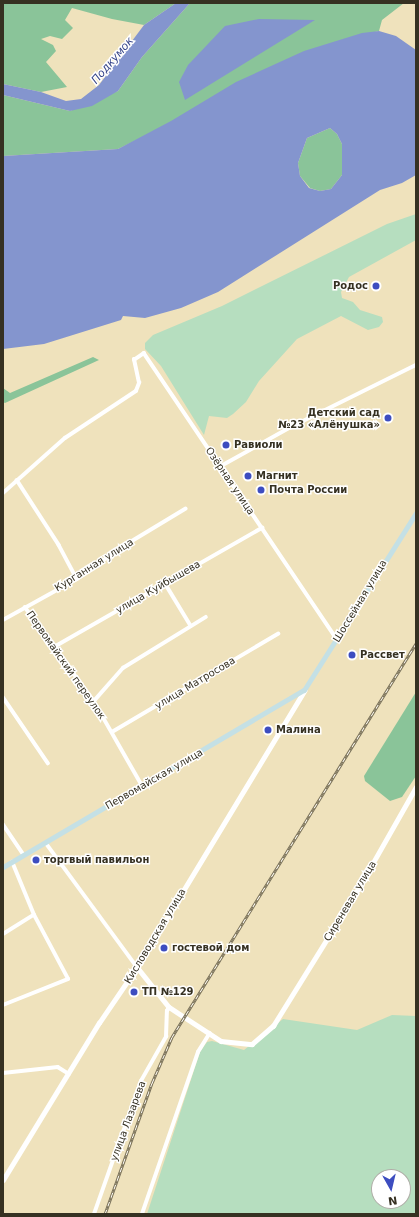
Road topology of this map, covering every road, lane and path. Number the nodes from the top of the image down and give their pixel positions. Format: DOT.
graph roads {
  1 [pos="416,365"];
  2 [pos="221,466"];
  3 [pos="17,480"];
  4 [pos="3,493"];
  5 [pos="185,510"];
  6 [pos="416,513"];
  7 [pos="262,528"];
  8 [pos="76,579"];
  9 [pos="165,583"];
  10 [pos="25,607"];
  11 [pos="206,616"];
  12 [pos="3,620"];
  13 [pos="191,626"];
  14 [pos="278,634"];
  15 [pos="337,640"];
  16 [pos="54,647"];
  17 [pos="304,690"];
  18 [pos="3,697"];
  19 [pos="94,701"];
  20 [pos="112,732"];
  21 [pos="48,763"];
  22 [pos="142,785"];
  23 [pos="416,787"];
  24 [pos="3,824"];
  25 [pos="46,843"];
  26 [pos="24,855"];
  27 [pos="12,862"];
  28 [pos="3,867"];
  29 [pos="34,915"];
  30 [pos="3,934"];
  31 [pos="137,967"];
  32 [pos="3,1005"];
  33 [pos="169,1007"];
  34 [pos="210,1033"];
  35 [pos="3,1073"];
  36 [pos="69,1074"];
  37 [pos="3,1180"];
  38 [pos="94,1214"];
  39 [pos="142,1214"];
  1 -- 2 [label="street"];
  2 -- 3 [label="street, Озёрная улица"];
  2 -- 7 [label="street, Озёрная улица"];
  3 -- 4 [label="street"];
  3 -- 8 [label="street"];
  5 -- 8 [label="street, Курганная улица"];
  6 -- 15 [label="main road, Шоссейная улица"];
  7 -- 9 [label="street, улица Куйбышева"];
  7 -- 15 [label="street, Озёрная улица"];
  8 -- 10 [label="street, Курганная улица"];
  9 -- 13 [label="street"];
  9 -- 16 [label="street, улица Куйбышева"];
  10 -- 12 [label="street, Курганная улица"];
  10 -- 16 [label="street, Первомайский переулок"];
  11 -- 13 [label="street"];
  13 -- 19 [label="street"];
  14 -- 20 [label="street, улица Матросова"];
  15 -- 17 [label="main road, Шоссейная улица"];
  16 -- 19 [label="street, Первомайский переулок"];
  17 -- 22 [label="main road, Первомайская улица"];
  17 -- 31 [label="street, Кисловодская улица"];
  18 -- 21 [label="street"];
  19 -- 20 [label="street, Первомайский переулок"];
  20 -- 22 [label="street, Первомайский переулок"];
  22 -- 25 [label="main road, Первомайская улица"];
  23 -- 34 [label="street, Сиреневая улица"];
  24 -- 26 [label="street"];
  25 -- 26 [label="main road, Первомайская улица"];
  25 -- 31 [label="street"];
  26 -- 27 [label="main road, Первомайская улица"];
  27 -- 28 [label="main road, Первомайская улица"];
  27 -- 29 [label="street"];
  29 -- 30 [label="street"];
  29 -- 32 [label="street"];
  31 -- 33 [label="street, Сиреневая улица"];
  31 -- 36 [label="street, Кисловодская улица"];
  33 -- 34 [label="street, Сиреневая улица"];
  33 -- 38 [label="street, улица Лазарева"];
  34 -- 39 [label="street"];
  35 -- 36 [label="street"];
  36 -- 37 [label="street, Кисловодская улица"];
}
